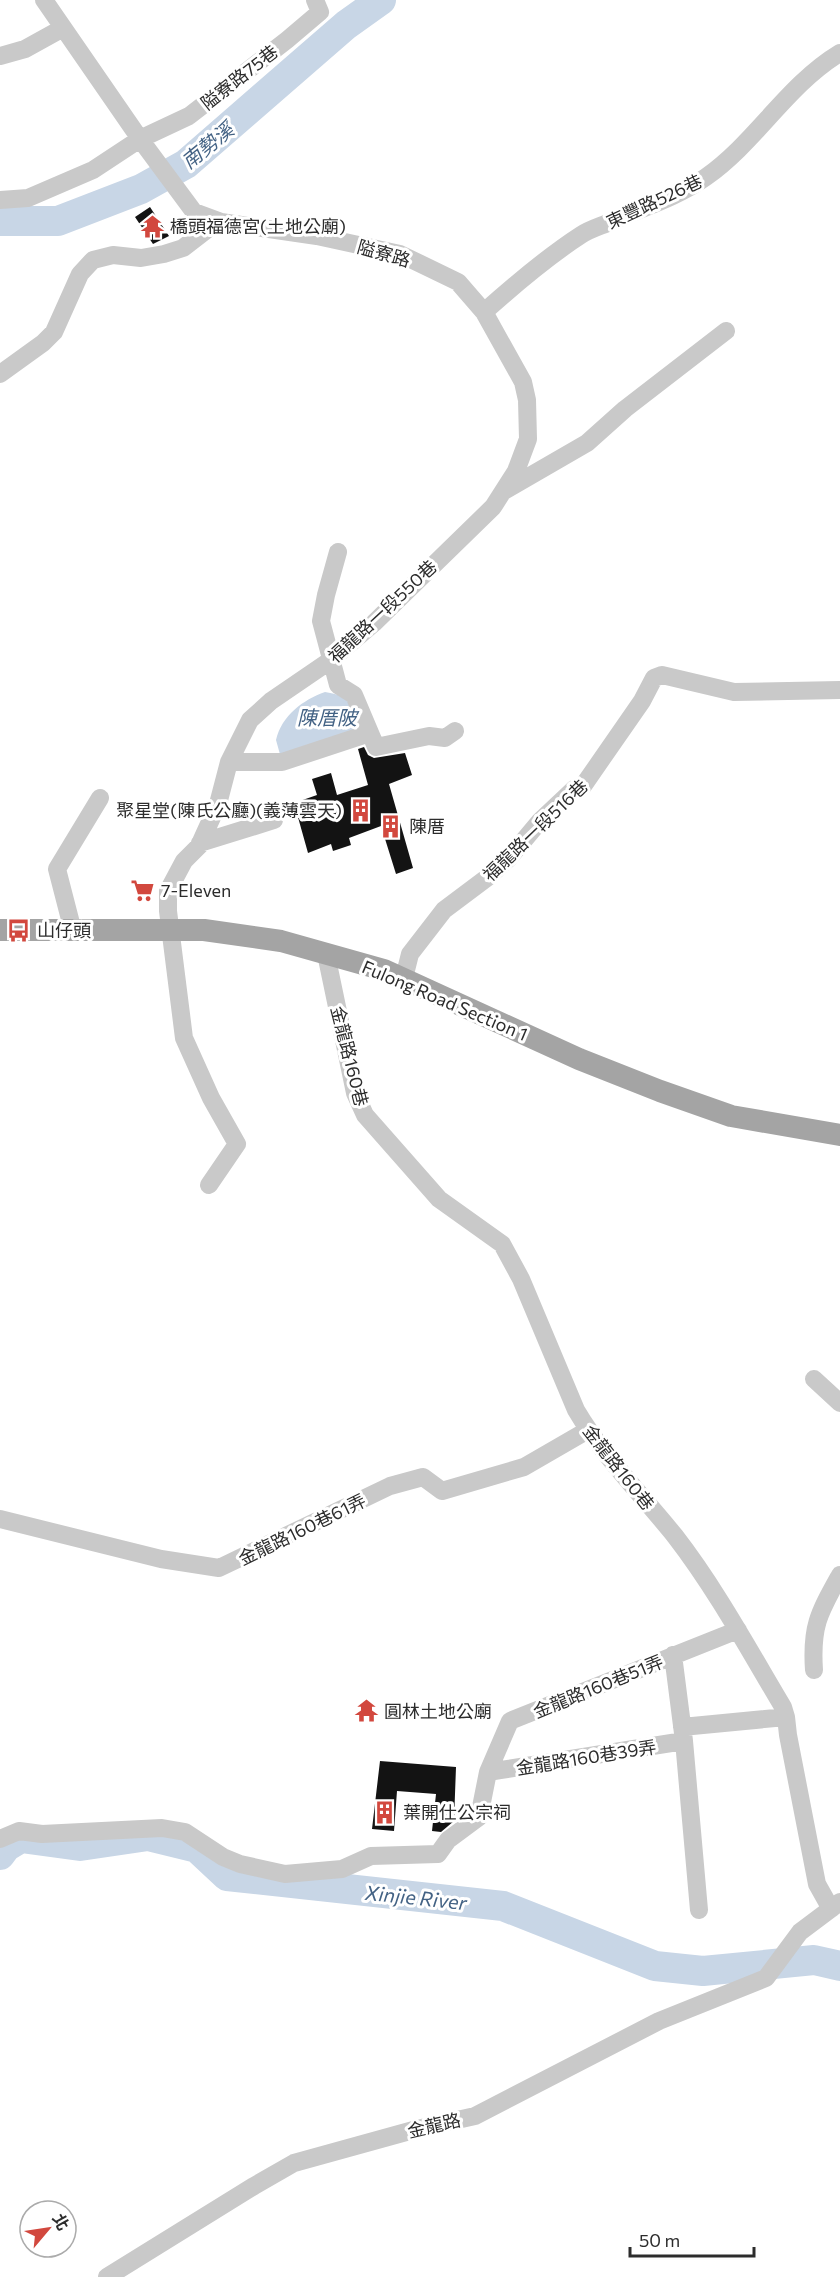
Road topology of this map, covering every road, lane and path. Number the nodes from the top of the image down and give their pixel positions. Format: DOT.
graph roads {
  1 [pos="44,0"];
  2 [pos="315,0"];
  3 [pos="63,28"];
  4 [pos="840,53"];
  5 [pos="0,56"];
  6 [pos="142,143"];
  7 [pos="0,200"];
  8 [pos="218,221"];
  9 [pos="484,312"];
  10 [pos="726,331"];
  11 [pos="0,374"];
  12 [pos="502,492"];
  13 [pos="338,552"];
  14 [pos="331,660"];
  15 [pos="840,690"];
  16 [pos="454,731"];
  17 [pos="370,733"];
  18 [pos="229,762"];
  19 [pos="100,798"];
  20 [pos="274,820"];
  21 [pos="200,843"];
  22 [pos="0,930"];
  23 [pos="73,931"];
  24 [pos="171,931"];
  25 [pos="326,954"];
  26 [pos="404,978"];
  27 [pos="840,1135"];
  28 [pos="208,1185"];
  29 [pos="814,1379"];
  30 [pos="840,1403"];
  31 [pos="588,1430"];
  32 [pos="0,1519"];
  33 [pos="840,1575"];
  34 [pos="738,1630"];
  35 [pos="673,1655"];
  36 [pos="814,1670"];
  37 [pos="786,1717"];
  38 [pos="683,1734"];
  39 [pos="488,1772"];
  40 [pos="0,1839"];
  41 [pos="836,1905"];
  42 [pos="699,1910"];
  43 [pos="108,2277"];
  1 -- 3 [label="street"];
  2 -- 6 [label="street, 隘寮路75巷"];
  3 -- 5 [label="street"];
  3 -- 6 [label="street"];
  4 -- 9 [label="street, 東豐路526巷"];
  6 -- 7 [label="street"];
  6 -- 8 [label="street, 隘寮路"];
  8 -- 9 [label="street, 隘寮路"];
  8 -- 11 [label="street"];
  9 -- 12 [label="street, 福龍路一段550巷"];
  10 -- 12 [label="street"];
  12 -- 14 [label="street, 福龍路一段550巷"];
  13 -- 14 [label="street"];
  14 -- 17 [label="street"];
  14 -- 18 [label="street, 福龍路一段550巷"];
  15 -- 26 [label="street, 福龍路一段516巷"];
  16 -- 17 [label="street"];
  17 -- 18 [label="street"];
  18 -- 21 [label="street, 福龍路一段550巷"];
  19 -- 23 [label="street"];
  20 -- 21 [label="street"];
  21 -- 24 [label="street, 福龍路一段550巷"];
  22 -- 23 [label="main road, Fulong Road Section 1"];
  23 -- 24 [label="main road, Fulong Road Section 1"];
  24 -- 25 [label="main road, Fulong Road Section 1"];
  24 -- 28 [label="street, 福龍路一段550巷"];
  25 -- 26 [label="main road, Fulong Road Section 1"];
  25 -- 31 [label="street, 金龍路160巷"];
  26 -- 27 [label="main road, Fulong Road Section 1"];
  29 -- 30 [label="street"];
  31 -- 32 [label="street, 金龍路160巷61弄"];
  31 -- 34 [label="street, 金龍路160巷"];
  33 -- 36 [label="street"];
  34 -- 35 [label="street, 金龍路160巷51弄"];
  34 -- 37 [label="street, 金龍路160巷"];
  35 -- 38 [label="street"];
  35 -- 39 [label="street, 金龍路160巷51弄"];
  37 -- 38 [label="street, 金龍路160巷39弄"];
  37 -- 41 [label="street, 金龍路160巷"];
  38 -- 39 [label="street, 金龍路160巷39弄"];
  38 -- 42 [label="street"];
  39 -- 40 [label="street, 金龍路160巷51弄"];
  41 -- 43 [label="street, 金龍路"];
}
